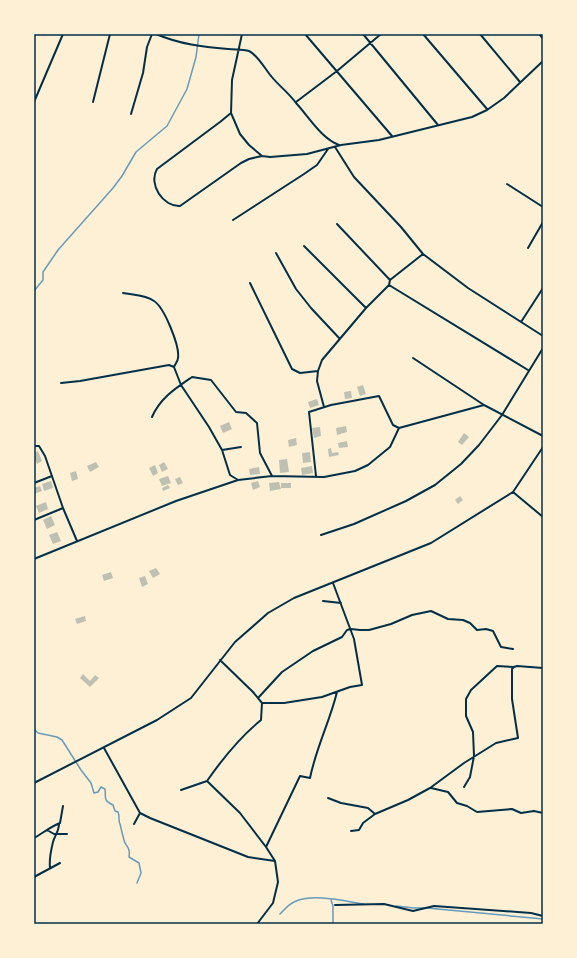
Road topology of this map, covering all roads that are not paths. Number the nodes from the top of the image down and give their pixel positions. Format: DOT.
graph roads {
  1 [pos="63,34"];
  2 [pos="110,34"];
  3 [pos="152,34"];
  4 [pos="156,34"];
  5 [pos="242,34"];
  6 [pos="305,34"];
  7 [pos="363,34"];
  8 [pos="380,34"];
  9 [pos="423,34"];
  10 [pos="480,34"];
  11 [pos="539,34"];
  12 [pos="543,39"];
  13 [pos="370,43"];
  14 [pos="239,49"];
  15 [pos="543,61"];
  16 [pos="337,71"];
  17 [pos="520,82"];
  18 [pos="34,102"];
  19 [pos="93,102"];
  20 [pos="296,102"];
  21 [pos="487,110"];
  22 [pos="230,113"];
  23 [pos="131,114"];
  24 [pos="438,125"];
  25 [pos="392,136"];
  26 [pos="340,145"];
  27 [pos="335,147"];
  28 [pos="329,148"];
  29 [pos="262,156"];
  30 [pos="507,184"];
  31 [pos="543,207"];
  32 [pos="233,220"];
  33 [pos="543,222"];
  34 [pos="338,224"];
  35 [pos="304,246"];
  36 [pos="528,248"];
  37 [pos="276,253"];
  38 [pos="423,254"];
  39 [pos="390,280"];
  40 [pos="250,283"];
  41 [pos="389,285"];
  42 [pos="543,288"];
  43 [pos="124,293"];
  44 [pos="366,308"];
  45 [pos="521,322"];
  46 [pos="543,336"];
  47 [pos="340,338"];
  48 [pos="543,348"];
  49 [pos="412,358"];
  50 [pos="174,367"];
  51 [pos="528,370"];
  52 [pos="318,372"];
  53 [pos="61,383"];
  54 [pos="181,385"];
  55 [pos="484,405"];
  56 [pos="324,407"];
  57 [pos="502,415"];
  58 [pos="152,417"];
  59 [pos="399,428"];
  60 [pos="543,436"];
  61 [pos="34,446"];
  62 [pos="241,447"];
  63 [pos="543,447"];
  64 [pos="222,450"];
  65 [pos="52,476"];
  66 [pos="272,476"];
  67 [pos="316,476"];
  68 [pos="238,480"];
  69 [pos="34,483"];
  70 [pos="513,492"];
  71 [pos="63,508"];
  72 [pos="543,517"];
  73 [pos="34,520"];
  74 [pos="322,535"];
  75 [pos="77,541"];
  76 [pos="34,559"];
  77 [pos="333,583"];
  78 [pos="323,601"];
  79 [pos="341,603"];
  80 [pos="351,629"];
  81 [pos="513,649"];
  82 [pos="220,660"];
  83 [pos="514,667"];
  84 [pos="543,668"];
  85 [pos="338,691"];
  86 [pos="258,698"];
  87 [pos="262,703"];
  88 [pos="104,747"];
  89 [pos="474,756"];
  90 [pos="207,781"];
  91 [pos="34,783"];
  92 [pos="464,787"];
  93 [pos="430,788"];
  94 [pos="181,790"];
  95 [pos="328,798"];
  96 [pos="63,806"];
  97 [pos="140,813"];
  98 [pos="543,813"];
  99 [pos="375,814"];
  100 [pos="59,824"];
  101 [pos="134,824"];
  102 [pos="47,830"];
  103 [pos="351,831"];
  104 [pos="56,834"];
  105 [pos="67,834"];
  106 [pos="34,838"];
  107 [pos="266,848"];
  108 [pos="275,861"];
  109 [pos="60,863"];
  110 [pos="50,868"];
  111 [pos="34,877"];
  112 [pos="335,905"];
  113 [pos="543,916"];
  114 [pos="257,924"];
  1 -- 18 [label="street"];
  2 -- 19 [label="street"];
  3 -- 23 [label="street"];
  4 -- 14 [label="street"];
  5 -- 14 [label="street"];
  6 -- 16 [label="street"];
  7 -- 13 [label="street"];
  8 -- 13 [label="street"];
  9 -- 21 [label="street"];
  10 -- 17 [label="street"];
  11 -- 12 [label="street"];
  13 -- 16 [label="street"];
  13 -- 24 [label="street"];
  14 -- 20 [label="street"];
  14 -- 22 [label="street"];
  15 -- 17 [label="street"];
  16 -- 20 [label="street"];
  16 -- 25 [label="street"];
  17 -- 21 [label="street"];
  20 -- 26 [label="street"];
  21 -- 24 [label="street"];
  22 -- 29 [label="street"];
  22 -- 29 [label="street"];
  24 -- 25 [label="street"];
  25 -- 26 [label="street"];
  26 -- 27 [label="street"];
  27 -- 28 [label="street"];
  27 -- 38 [label="street"];
  28 -- 29 [label="street"];
  28 -- 32 [label="street"];
  30 -- 31 [label="street"];
  33 -- 36 [label="street"];
  34 -- 39 [label="street"];
  35 -- 44 [label="street"];
  37 -- 47 [label="street"];
  38 -- 39 [label="street"];
  38 -- 45 [label="street"];
  39 -- 41 [label="street"];
  40 -- 52 [label="street"];
  41 -- 44 [label="street"];
  41 -- 51 [label="street"];
  42 -- 45 [label="street"];
  43 -- 50 [label="street"];
  44 -- 47 [label="street"];
  45 -- 46 [label="street"];
  47 -- 52 [label="street"];
  48 -- 51 [label="street"];
  49 -- 55 [label="street"];
  50 -- 53 [label="street"];
  50 -- 54 [label="street"];
  51 -- 57 [label="street"];
  52 -- 56 [label="street"];
  54 -- 58 [label="street"];
  54 -- 64 [label="street"];
  54 -- 66 [label="street"];
  55 -- 57 [label="street"];
  55 -- 59 [label="street"];
  56 -- 59 [label="street"];
  56 -- 67 [label="street"];
  57 -- 60 [label="street"];
  57 -- 74 [label="street"];
  59 -- 67 [label="street"];
  61 -- 65 [label="street"];
  62 -- 64 [label="street"];
  63 -- 70 [label="street"];
  64 -- 68 [label="street"];
  65 -- 69 [label="street"];
  65 -- 71 [label="street"];
  66 -- 67 [label="street"];
  66 -- 68 [label="street"];
  68 -- 75 [label="street"];
  70 -- 72 [label="street"];
  70 -- 77 [label="street"];
  71 -- 73 [label="street"];
  71 -- 75 [label="street"];
  75 -- 76 [label="street"];
  77 -- 79 [label="street"];
  77 -- 82 [label="street"];
  78 -- 79 [label="street"];
  79 -- 80 [label="street"];
  80 -- 81 [label="street"];
  80 -- 85 [label="street"];
  80 -- 86 [label="street"];
  82 -- 86 [label="street"];
  82 -- 88 [label="street"];
  83 -- 84 [label="street"];
  83 -- 89 [label="street"];
  83 -- 89 [label="street"];
  85 -- 87 [label="street"];
  85 -- 107 [label="street"];
  86 -- 87 [label="street"];
  87 -- 90 [label="street"];
  88 -- 91 [label="street"];
  88 -- 97 [label="street"];
  89 -- 92 [label="street"];
  89 -- 93 [label="street"];
  90 -- 94 [label="street"];
  90 -- 107 [label="street"];
  93 -- 98 [label="street"];
  93 -- 99 [label="street"];
  95 -- 99 [label="street"];
  96 -- 100 [label="street"];
  97 -- 101 [label="street"];
  97 -- 108 [label="street"];
  99 -- 103 [label="street"];
  100 -- 102 [label="street"];
  100 -- 104 [label="street"];
  102 -- 104 [label="street"];
  102 -- 106 [label="street"];
  104 -- 105 [label="street"];
  104 -- 110 [label="street"];
  107 -- 108 [label="street"];
  108 -- 114 [label="street"];
  109 -- 110 [label="street"];
  110 -- 111 [label="street"];
  112 -- 113 [label="street"];
}
